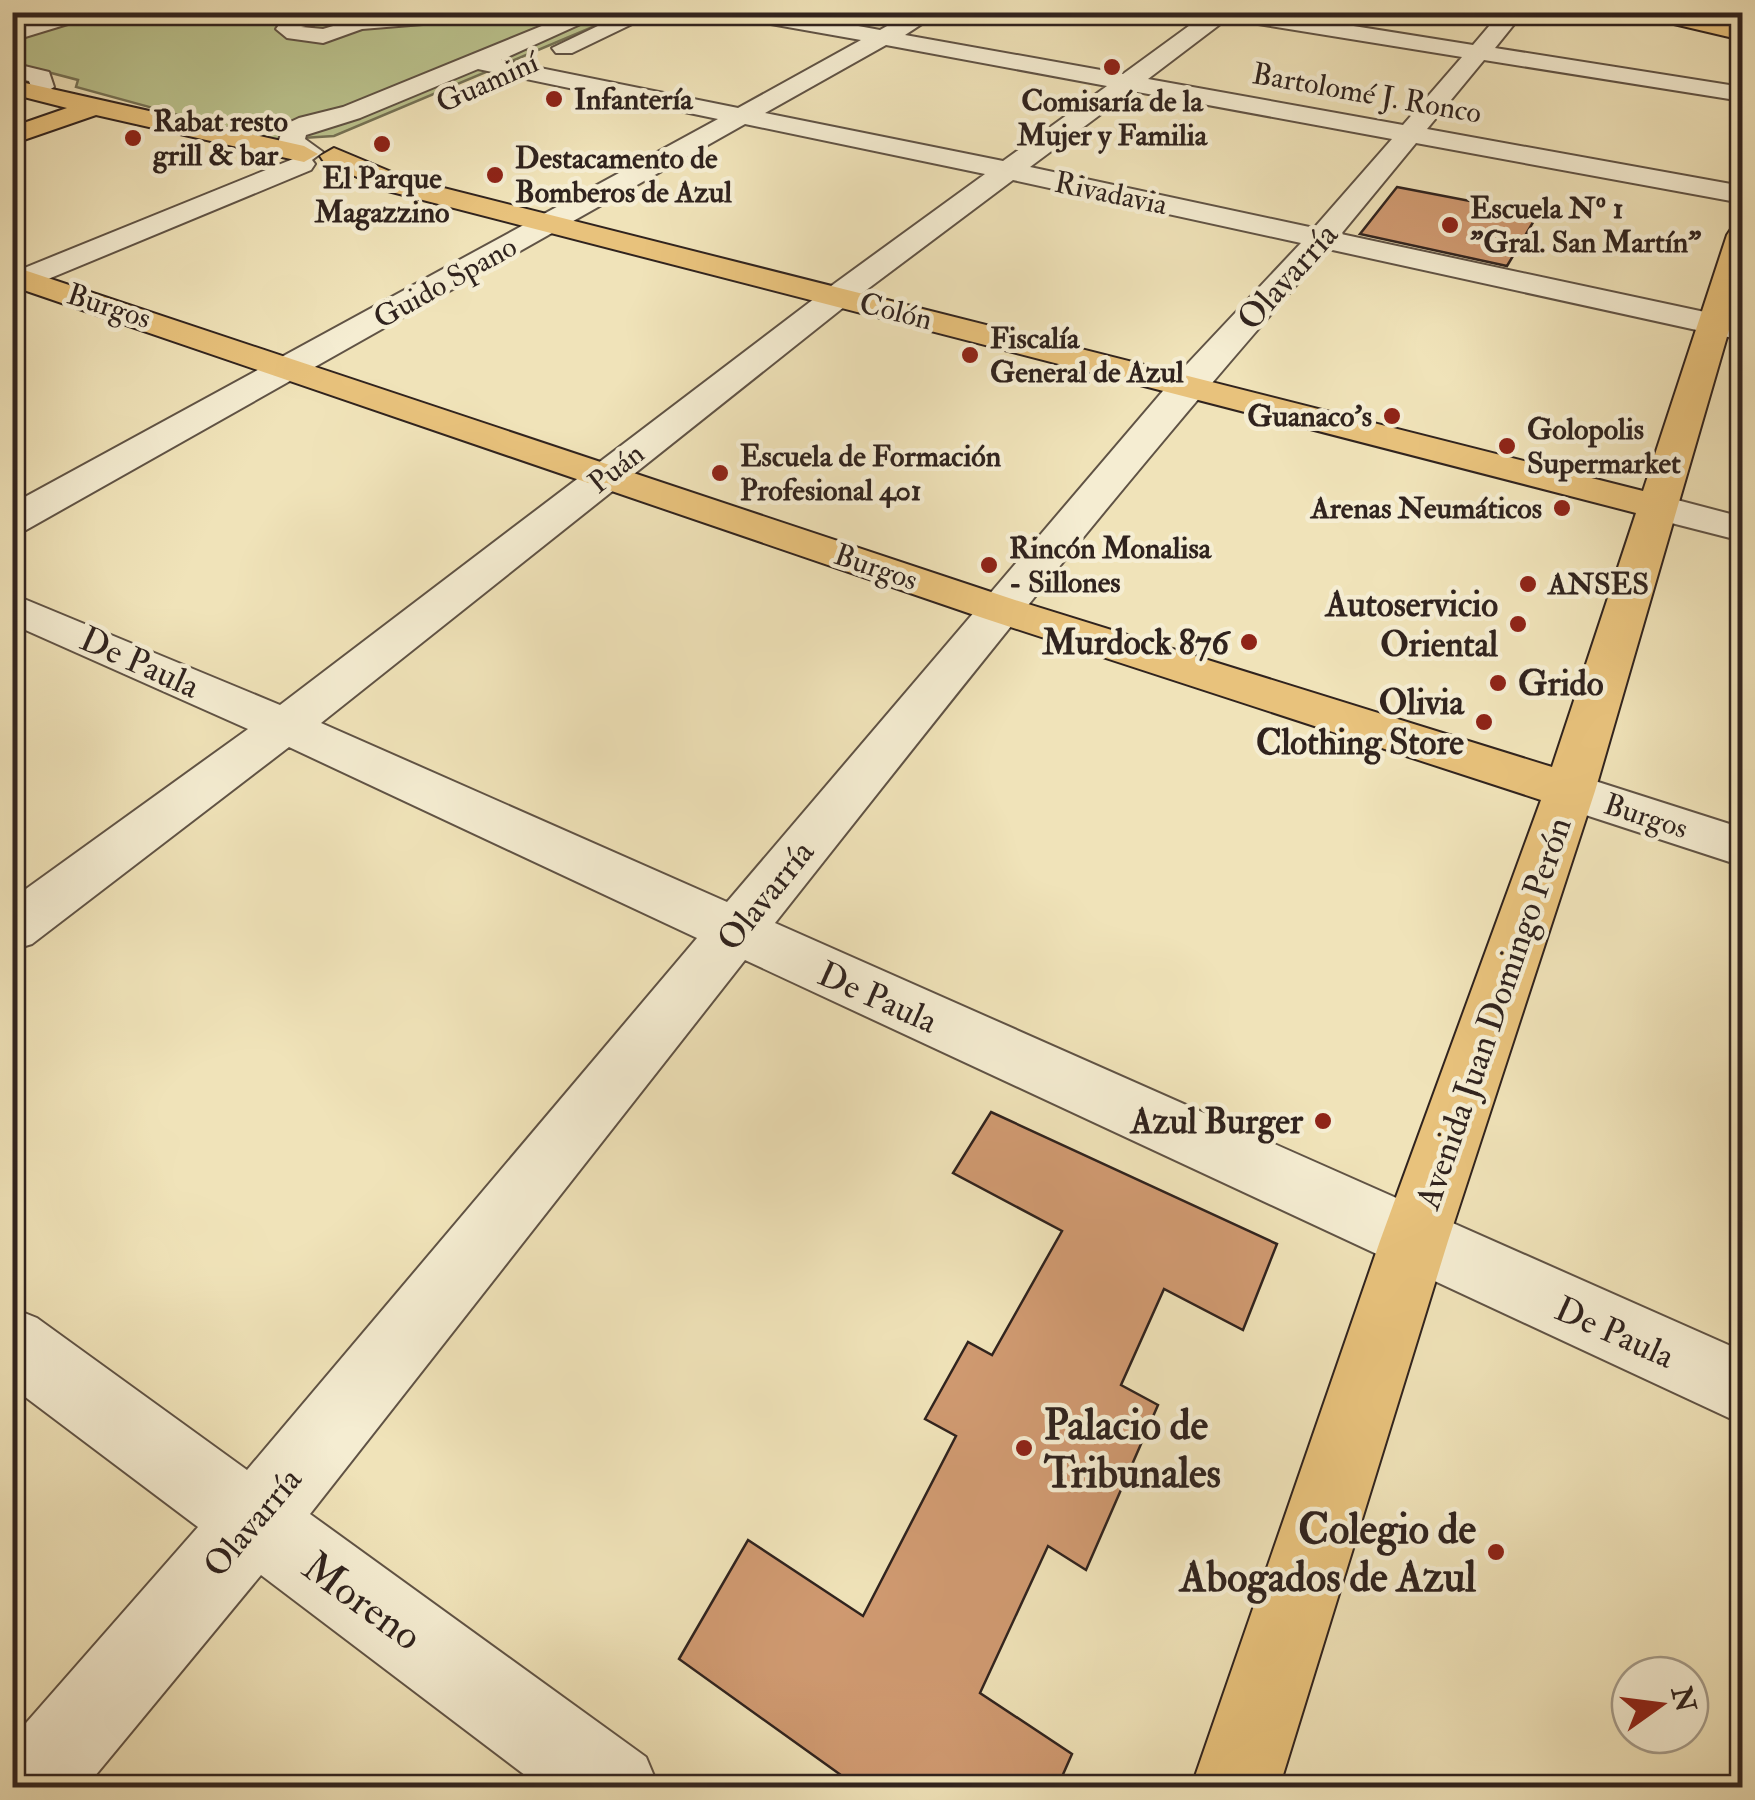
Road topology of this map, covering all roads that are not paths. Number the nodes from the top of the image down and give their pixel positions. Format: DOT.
graph roads {
  1 [pos="484,12"];
  2 [pos="596,12"];
  3 [pos="646,12"];
  4 [pos="743,12"];
  5 [pos="929,12"];
  6 [pos="1513,12"];
  7 [pos="1652,12"];
  8 [pos="1222,13"];
  9 [pos="63,18"];
  10 [pos="295,27"];
  11 [pos="1742,33"];
  12 [pos="12,34"];
  13 [pos="881,38"];
  14 [pos="1479,53"];
  15 [pos="478,62"];
  16 [pos="515,68"];
  17 [pos="12,70"];
  18 [pos="12,83"];
  19 [pos="1126,83"];
  20 [pos="42,86"];
  21 [pos="1742,94"];
  22 [pos="94,107"];
  23 [pos="134,114"];
  24 [pos="414,114"];
  25 [pos="744,115"];
  26 [pos="1408,134"];
  27 [pos="12,136"];
  28 [pos="363,137"];
  29 [pos="314,157"];
  30 [pos="1010,171"];
  31 [pos="1742,195"];
  32 [pos="549,224"];
  33 [pos="1742,235"];
  34 [pos="1321,239"];
  35 [pos="17,279"];
  36 [pos="838,296"];
  37 [pos="1728,327"];
  38 [pos="294,368"];
  39 [pos="1187,386"];
  40 [pos="607,475"];
  41 [pos="1658,507"];
  42 [pos="12,520"];
  43 [pos="1742,529"];
  44 [pos="12,606"];
  45 [pos="999,609"];
  46 [pos="285,726"];
  47 [pos="1570,791"];
  48 [pos="1742,847"];
  49 [pos="12,928"];
  50 [pos="734,932"];
  51 [pos="1414,1242"];
  52 [pos="12,1343"];
  53 [pos="1742,1388"];
  54 [pos="255,1521"];
  55 [pos="28,1788"];
  56 [pos="616,1788"];
  57 [pos="1235,1788"];
  1 -- 10 [label="street"];
  2 -- 15 [label="street"];
  3 -- 16 [label="street, Guaminí"];
  4 -- 13 [label="street, Bartolomé J. Ronco"];
  5 -- 13 [label="street, Guido Spano"];
  6 -- 14 [label="street, Olavarría"];
  7 -- 11 [label="main road"];
  8 -- 14 [label="street"];
  8 -- 19 [label="street, Puán"];
  9 -- 12 [label="street"];
  13 -- 19 [label="street, Bartolomé J. Ronco"];
  13 -- 25 [label="street, Guido Spano"];
  14 -- 21 [label="street"];
  14 -- 26 [label="street, Olavarría"];
  15 -- 16 [label="street, Rivadavia"];
  15 -- 29 [label="street"];
  16 -- 24 [label="street, Guaminí"];
  16 -- 25 [label="street, Rivadavia"];
  17 -- 20 [label="street"];
  18 -- 20 [label="main road"];
  18 -- 22 [label="main road"];
  19 -- 26 [label="street, Bartolomé J. Ronco"];
  19 -- 30 [label="street, Puán"];
  20 -- 23 [label="main road"];
  22 -- 23 [label="main road"];
  22 -- 27 [label="main road"];
  23 -- 29 [label="main road, Colón"];
  25 -- 30 [label="street, Rivadavia"];
  25 -- 32 [label="street, Guido Spano"];
  26 -- 31 [label="street, Bartolomé J. Ronco"];
  26 -- 34 [label="street, Olavarría"];
  28 -- 29 [label="street"];
  29 -- 32 [label="main road, Colón"];
  29 -- 35 [label="street"];
  30 -- 34 [label="street, Rivadavia"];
  30 -- 36 [label="street, Puán"];
  32 -- 36 [label="main road, Colón"];
  32 -- 38 [label="street, Guido Spano"];
  33 -- 37 [label="main road, Avenida Juan Domingo Perón"];
  34 -- 37 [label="street, Rivadavia"];
  34 -- 39 [label="street, Olavarría"];
  35 -- 38 [label="main road, Burgos"];
  36 -- 39 [label="main road, Colón"];
  36 -- 40 [label="street, Puán"];
  37 -- 41 [label="main road, Avenida Juan Domingo Perón"];
  38 -- 40 [label="main road, Burgos"];
  38 -- 42 [label="street, Guido Spano"];
  39 -- 41 [label="main road, Colón"];
  39 -- 45 [label="street, Olavarría"];
  40 -- 45 [label="main road, Burgos"];
  40 -- 46 [label="street, Puán"];
  41 -- 43 [label="street, Colón"];
  41 -- 47 [label="main road, Avenida Juan Domingo Perón"];
  44 -- 46 [label="street, De Paula"];
  45 -- 47 [label="main road, Burgos"];
  45 -- 50 [label="street, Olavarría"];
  46 -- 49 [label="street, Puán"];
  46 -- 50 [label="street, De Paula"];
  47 -- 48 [label="street, Burgos"];
  47 -- 51 [label="main road, Avenida Juan Domingo Perón"];
  50 -- 51 [label="street, De Paula"];
  50 -- 54 [label="street, Olavarría"];
  51 -- 53 [label="street, De Paula"];
  51 -- 57 [label="main road, Avenida Juan Domingo Perón"];
  52 -- 54 [label="street, Moreno"];
  54 -- 55 [label="street, Olavarría"];
  54 -- 56 [label="street, Moreno"];
}
